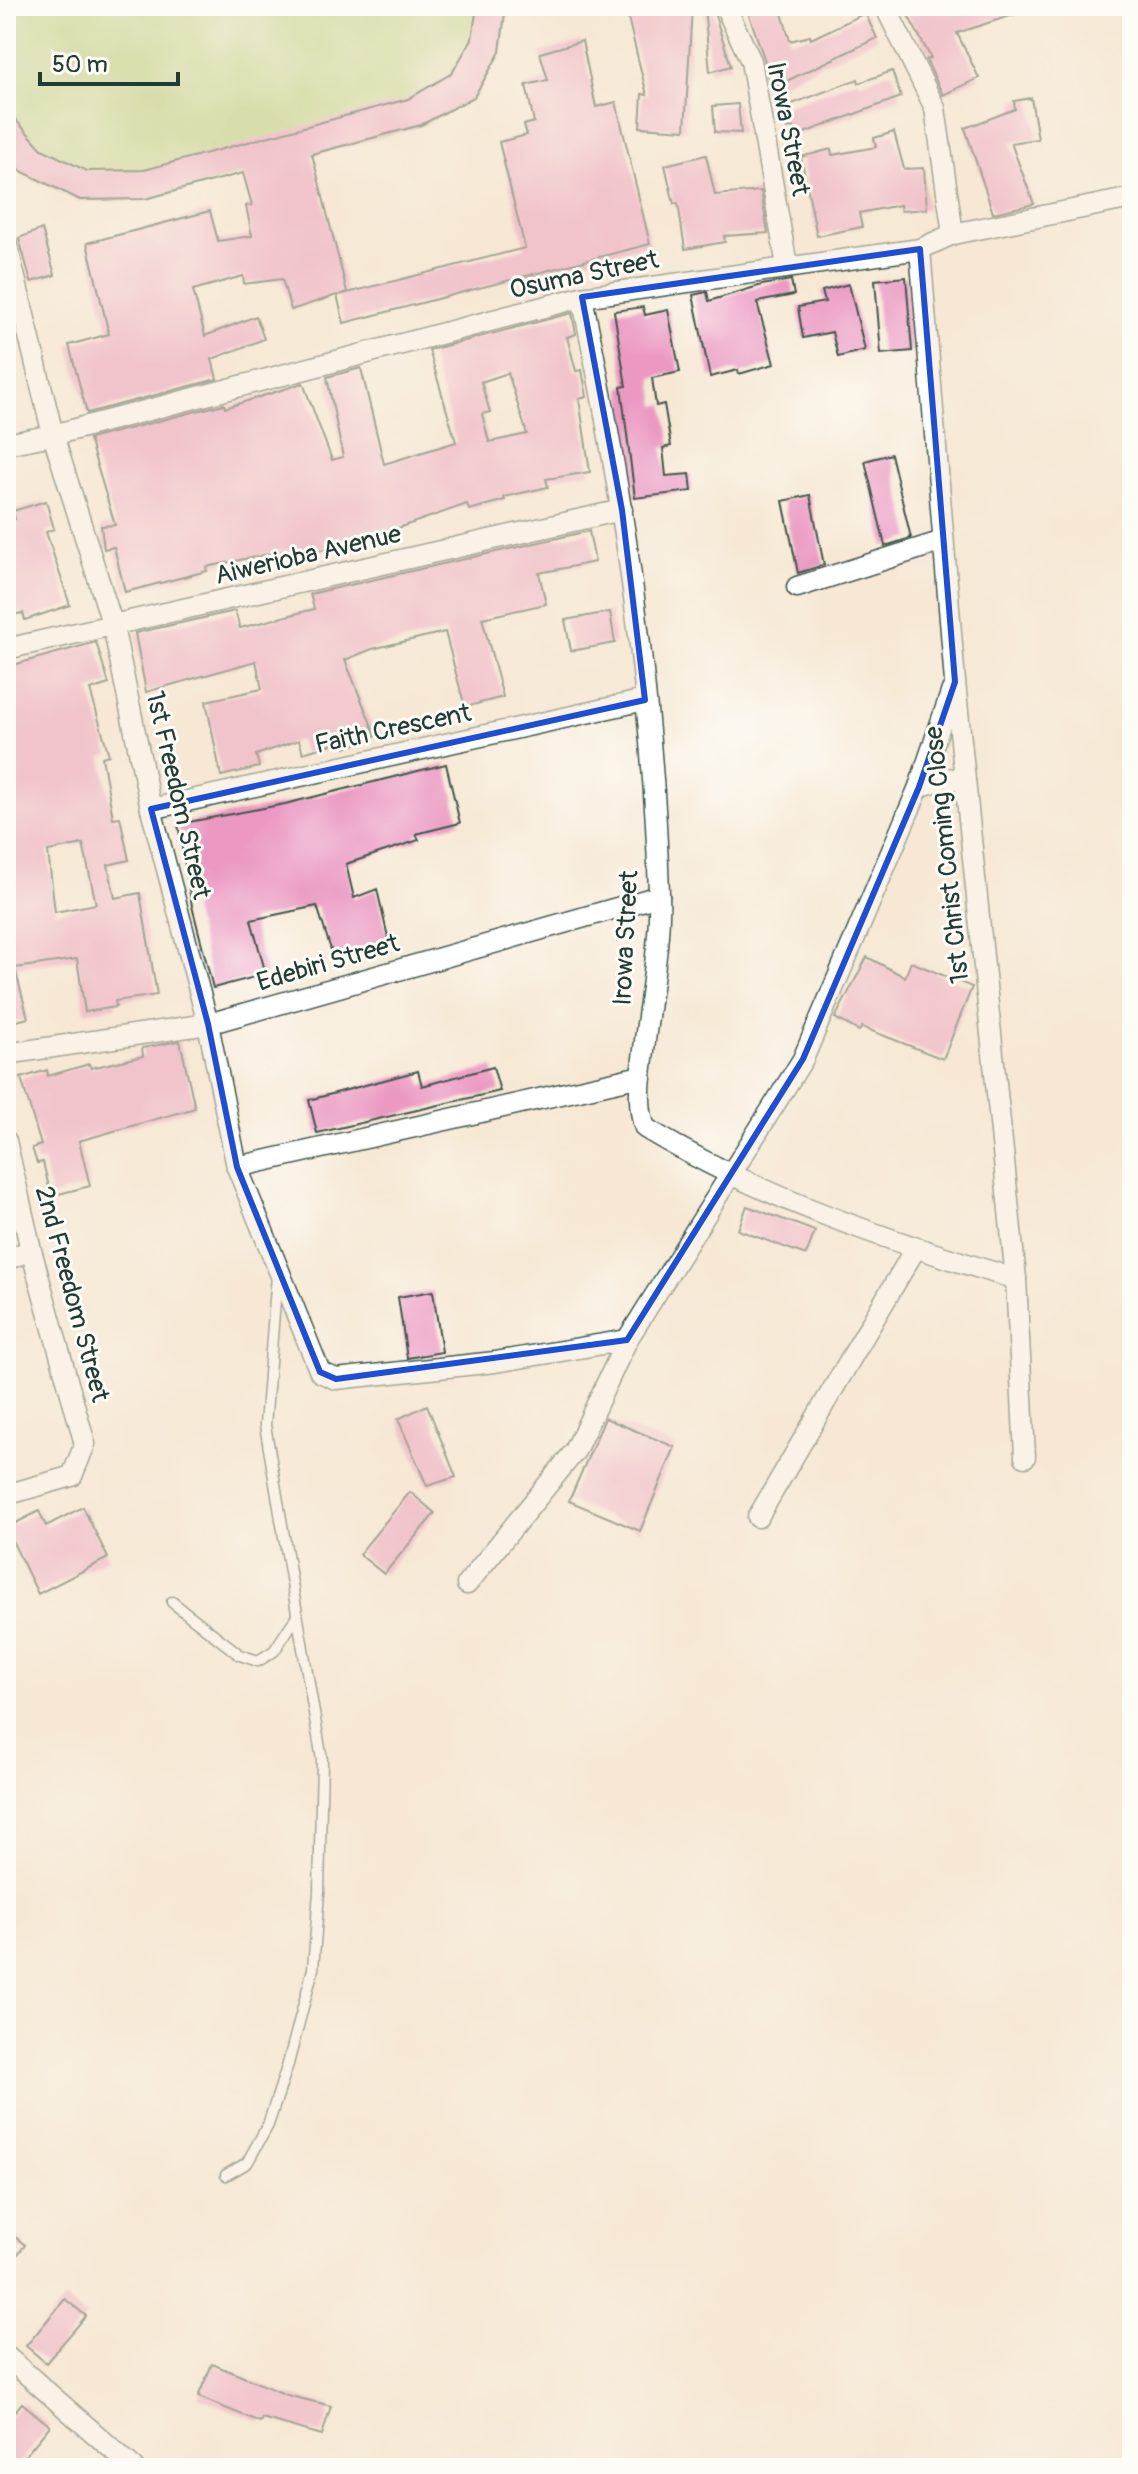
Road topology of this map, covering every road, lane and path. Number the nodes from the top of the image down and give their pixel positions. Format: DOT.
graph roads {
  1 [pos="725,6"];
  2 [pos="885,6"];
  3 [pos="1132,198"];
  4 [pos="953,234"];
  5 [pos="6,241"];
  6 [pos="920,249"];
  7 [pos="787,266"];
  8 [pos="582,297"];
  9 [pos="53,435"];
  10 [pos="6,444"];
  11 [pos="622,510"];
  12 [pos="943,541"];
  13 [pos="797,587"];
  14 [pos="113,626"];
  15 [pos="6,649"];
  16 [pos="955,682"];
  17 [pos="645,700"];
  18 [pos="965,781"];
  19 [pos="919,787"];
  20 [pos="151,809"];
  21 [pos="659,896"];
  22 [pos="208,1024"];
  23 [pos="6,1054"];
  24 [pos="641,1076"];
  25 [pos="6,1141"];
  26 [pos="237,1167"];
  27 [pos="729,1173"];
  28 [pos="915,1249"];
  29 [pos="31,1250"];
  30 [pos="6,1260"];
  31 [pos="277,1269"];
  32 [pos="1016,1279"];
  33 [pos="627,1340"];
  34 [pos="1025,1457"];
  35 [pos="6,1495"];
  36 [pos="758,1517"];
  37 [pos="467,1584"];
  38 [pos="172,1602"];
  39 [pos="297,1616"];
  40 [pos="226,2175"];
  41 [pos="6,2356"];
  42 [pos="134,2468"];
  1 -- 7 [label="street, Irowa Street"];
  2 -- 4 [label="street"];
  3 -- 4 [label="street, Osuma Street"];
  4 -- 6 [label="street, Osuma Street"];
  5 -- 9 [label="street, 1st Freedom Street"];
  6 -- 7 [label="street, Osuma Street"];
  6 -- 12 [label="street, 1st Christ Coming Close"];
  7 -- 8 [label="street, Osuma Street"];
  8 -- 9 [label="street, Osuma Street"];
  8 -- 11 [label="street, Irowa Street"];
  9 -- 10 [label="street, Osuma Street"];
  9 -- 14 [label="street, 1st Freedom Street"];
  11 -- 14 [label="street, Aiwerioba Avenue"];
  11 -- 17 [label="street, Irowa Street"];
  12 -- 13 [label="street"];
  12 -- 16 [label="street, 1st Christ Coming Close"];
  14 -- 15 [label="street, Aiwerioba Avenue"];
  14 -- 20 [label="street, 1st Freedom Street"];
  16 -- 18 [label="street, 1st Christ Coming Close"];
  16 -- 19 [label="street"];
  17 -- 20 [label="street, Faith Crescent"];
  17 -- 21 [label="street, Irowa Street"];
  18 -- 19 [label="street"];
  18 -- 32 [label="street, 1st Christ Coming Close"];
  19 -- 27 [label="street"];
  20 -- 22 [label="street, 1st Freedom Street"];
  21 -- 22 [label="street, Edebiri Street"];
  21 -- 24 [label="street, Irowa Street"];
  22 -- 23 [label="street, Edebiri Street"];
  22 -- 26 [label="street, 1st Freedom Street"];
  24 -- 26 [label="street"];
  24 -- 27 [label="street, Irowa Street"];
  25 -- 29 [label="street, 2nd Freedom Street"];
  26 -- 31 [label="street, 1st Freedom Street"];
  27 -- 28 [label="street"];
  27 -- 33 [label="street"];
  28 -- 32 [label="street"];
  28 -- 36 [label="street"];
  29 -- 30 [label="street"];
  29 -- 35 [label="street, 2nd Freedom Street"];
  31 -- 33 [label="street, 1st Freedom Street"];
  31 -- 39 [label="lane"];
  32 -- 34 [label="street, 1st Christ Coming Close"];
  33 -- 37 [label="street"];
  38 -- 39 [label="lane"];
  39 -- 40 [label="lane"];
  41 -- 42 [label="street"];
}
